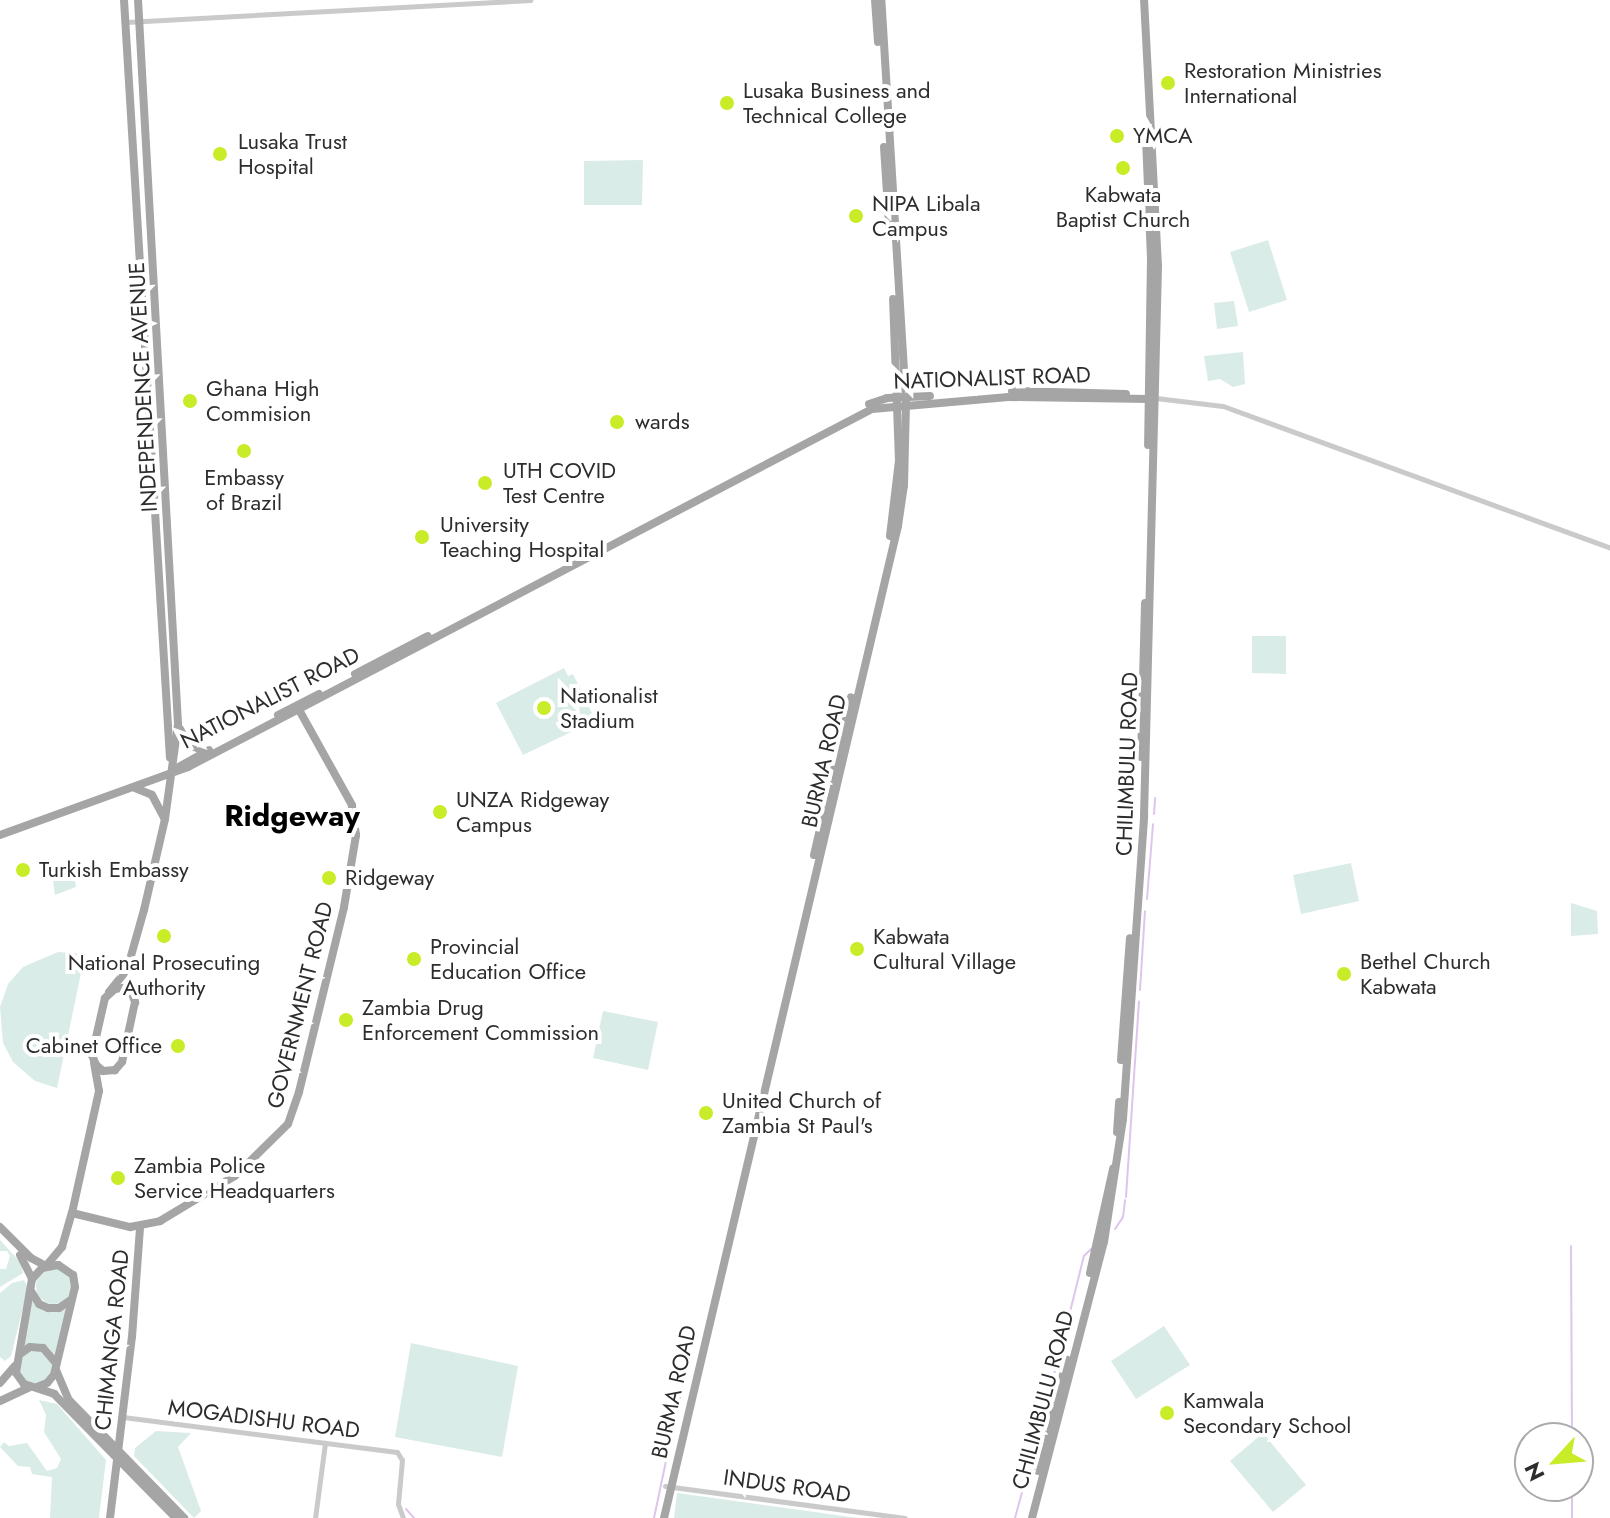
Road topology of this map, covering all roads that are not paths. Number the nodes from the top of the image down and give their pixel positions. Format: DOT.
graph roads {
  1 [pos="124,0"];
  2 [pos="138,0"];
  3 [pos="530,0"];
  4 [pos="878,0"];
  5 [pos="1141,0"];
  6 [pos="139,22"];
  7 [pos="125,23"];
  8 [pos="132,162"];
  9 [pos="148,162"];
  10 [pos="154,248"];
  11 [pos="139,249"];
  12 [pos="896,374"];
  13 [pos="904,381"];
  14 [pos="1152,397"];
  15 [pos="919,399"];
  16 [pos="902,401"];
  17 [pos="878,404"];
  18 [pos="902,417"];
  19 [pos="1610,548"];
  20 [pos="171,583"];
  21 [pos="157,585"];
  22 [pos="298,708"];
  23 [pos="178,724"];
  24 [pos="206,752"];
  25 [pos="172,772"];
  26 [pos="134,788"];
  27 [pos="165,819"];
  28 [pos="0,835"];
  29 [pos="127,970"];
  30 [pos="109,992"];
  31 [pos="133,996"];
  32 [pos="94,1062"];
  33 [pos="115,1070"];
  34 [pos="99,1091"];
  35 [pos="72,1213"];
  36 [pos="160,1221"];
  37 [pos="0,1227"];
  38 [pos="140,1228"];
  39 [pos="0,1234"];
  40 [pos="141,1244"];
  41 [pos="62,1247"];
  42 [pos="46,1266"];
  43 [pos="69,1270"];
  44 [pos="32,1279"];
  45 [pos="31,1290"];
  46 [pos="72,1299"];
  47 [pos="19,1355"];
  48 [pos="15,1366"];
  49 [pos="55,1366"];
  50 [pos="0,1383"];
  51 [pos="33,1387"];
  52 [pos="0,1401"];
  53 [pos="123,1417"];
  54 [pos="97,1428"];
  55 [pos="122,1429"];
  56 [pos="325,1443"];
  57 [pos="118,1453"];
  58 [pos="134,1475"];
  59 [pos="114,1480"];
  60 [pos="668,1487"];
  61 [pos="110,1518"];
  62 [pos="176,1518"];
  63 [pos="184,1518"];
  64 [pos="315,1518"];
  65 [pos="403,1518"];
  66 [pos="661,1518"];
  67 [pos="905,1518"];
  68 [pos="1029,1518"];
  1 -- 7 [label="main road, INDEPENDENCE AVENUE"];
  2 -- 6 [label="main road, INDEPENDENCE AVENUE"];
  3 -- 6 [label="street"];
  4 -- 12 [label="main road, BURMA ROAD"];
  4 -- 13 [label="main road, BURMA ROAD"];
  5 -- 14 [label="main road, CHILIMBULU ROAD"];
  6 -- 7 [label="street"];
  6 -- 9 [label="main road, INDEPENDENCE AVENUE"];
  7 -- 8 [label="main road, INDEPENDENCE AVENUE"];
  8 -- 9 [label="main road"];
  8 -- 11 [label="main road, INDEPENDENCE AVENUE"];
  9 -- 10 [label="main road, INDEPENDENCE AVENUE"];
  10 -- 11 [label="main road"];
  10 -- 20 [label="main road, INDEPENDENCE AVENUE"];
  11 -- 21 [label="main road, INDEPENDENCE AVENUE"];
  12 -- 16 [label="main road, BURMA ROAD"];
  12 -- 17 [label="main road"];
  13 -- 15 [label="main road"];
  13 -- 16 [label="main road, BURMA ROAD"];
  14 -- 15 [label="main road, NATIONALIST ROAD"];
  14 -- 19 [label="street, NATIONALIST ROAD"];
  14 -- 68 [label="main road, CHILIMBULU ROAD"];
  15 -- 16 [label="main road, NATIONALIST ROAD"];
  15 -- 18 [label="main road"];
  16 -- 17 [label="main road, NATIONALIST ROAD"];
  16 -- 18 [label="main road, BURMA ROAD"];
  17 -- 18 [label="main road"];
  17 -- 22 [label="main road, NATIONALIST ROAD"];
  18 -- 60 [label="main road, BURMA ROAD"];
  20 -- 21 [label="main road"];
  20 -- 23 [label="main road, INDEPENDENCE AVENUE"];
  21 -- 25 [label="main road, INDEPENDENCE AVENUE"];
  22 -- 24 [label="main road, NATIONALIST ROAD"];
  22 -- 25 [label="main road, NATIONALIST ROAD"];
  22 -- 36 [label="main road, GOVERNMENT ROAD"];
  23 -- 24 [label="main road"];
  23 -- 25 [label="main road, INDEPENDENCE AVENUE"];
  24 -- 25 [label="main road, NATIONALIST ROAD"];
  25 -- 26 [label="main road"];
  25 -- 27 [label="main road, INDEPENDENCE AVENUE"];
  26 -- 27 [label="main road"];
  26 -- 28 [label="main road"];
  27 -- 29 [label="main road, INDEPENDENCE AVENUE"];
  29 -- 30 [label="main road, INDEPENDENCE AVENUE"];
  29 -- 31 [label="main road, INDEPENDENCE AVENUE"];
  30 -- 31 [label="main road"];
  30 -- 32 [label="main road, INDEPENDENCE AVENUE"];
  31 -- 33 [label="main road, INDEPENDENCE AVENUE"];
  32 -- 33 [label="main road"];
  32 -- 34 [label="main road, INDEPENDENCE AVENUE"];
  33 -- 34 [label="main road, INDEPENDENCE AVENUE"];
  34 -- 35 [label="main road, INDEPENDENCE AVENUE"];
  35 -- 38 [label="main road"];
  35 -- 41 [label="main road, INDEPENDENCE AVENUE"];
  36 -- 38 [label="main road, GOVERNMENT ROAD"];
  36 -- 40 [label="main road"];
  37 -- 42 [label="main road"];
  38 -- 40 [label="main road, CHIMANGA ROAD"];
  39 -- 44 [label="main road"];
  40 -- 53 [label="main road, CHIMANGA ROAD"];
  41 -- 42 [label="main road, INDEPENDENCE AVENUE"];
  41 -- 43 [label="main road"];
  42 -- 43 [label="main road"];
  42 -- 44 [label="main road"];
  43 -- 46 [label="main road"];
  44 -- 45 [label="main road"];
  45 -- 46 [label="main road"];
  45 -- 47 [label="main road"];
  46 -- 49 [label="main road"];
  47 -- 48 [label="main road"];
  47 -- 49 [label="main road"];
  48 -- 50 [label="main road"];
  48 -- 51 [label="main road"];
  49 -- 51 [label="main road"];
  49 -- 54 [label="main road"];
  51 -- 52 [label="main road"];
  51 -- 57 [label="main road"];
  53 -- 55 [label="main road, CHIMANGA ROAD"];
  53 -- 56 [label="street, MOGADISHU ROAD"];
  54 -- 55 [label="main road"];
  54 -- 57 [label="main road"];
  55 -- 57 [label="main road, CHIMANGA ROAD"];
  56 -- 64 [label="street"];
  56 -- 65 [label="street, MOGADISHU ROAD"];
  57 -- 58 [label="main road"];
  57 -- 59 [label="main road, CHIMANGA ROAD"];
  57 -- 63 [label="main road"];
  58 -- 59 [label="main road"];
  58 -- 62 [label="main road"];
  59 -- 61 [label="main road, CHIMANGA ROAD"];
  60 -- 66 [label="main road, BURMA ROAD"];
  60 -- 67 [label="street, INDUS ROAD"];
}
